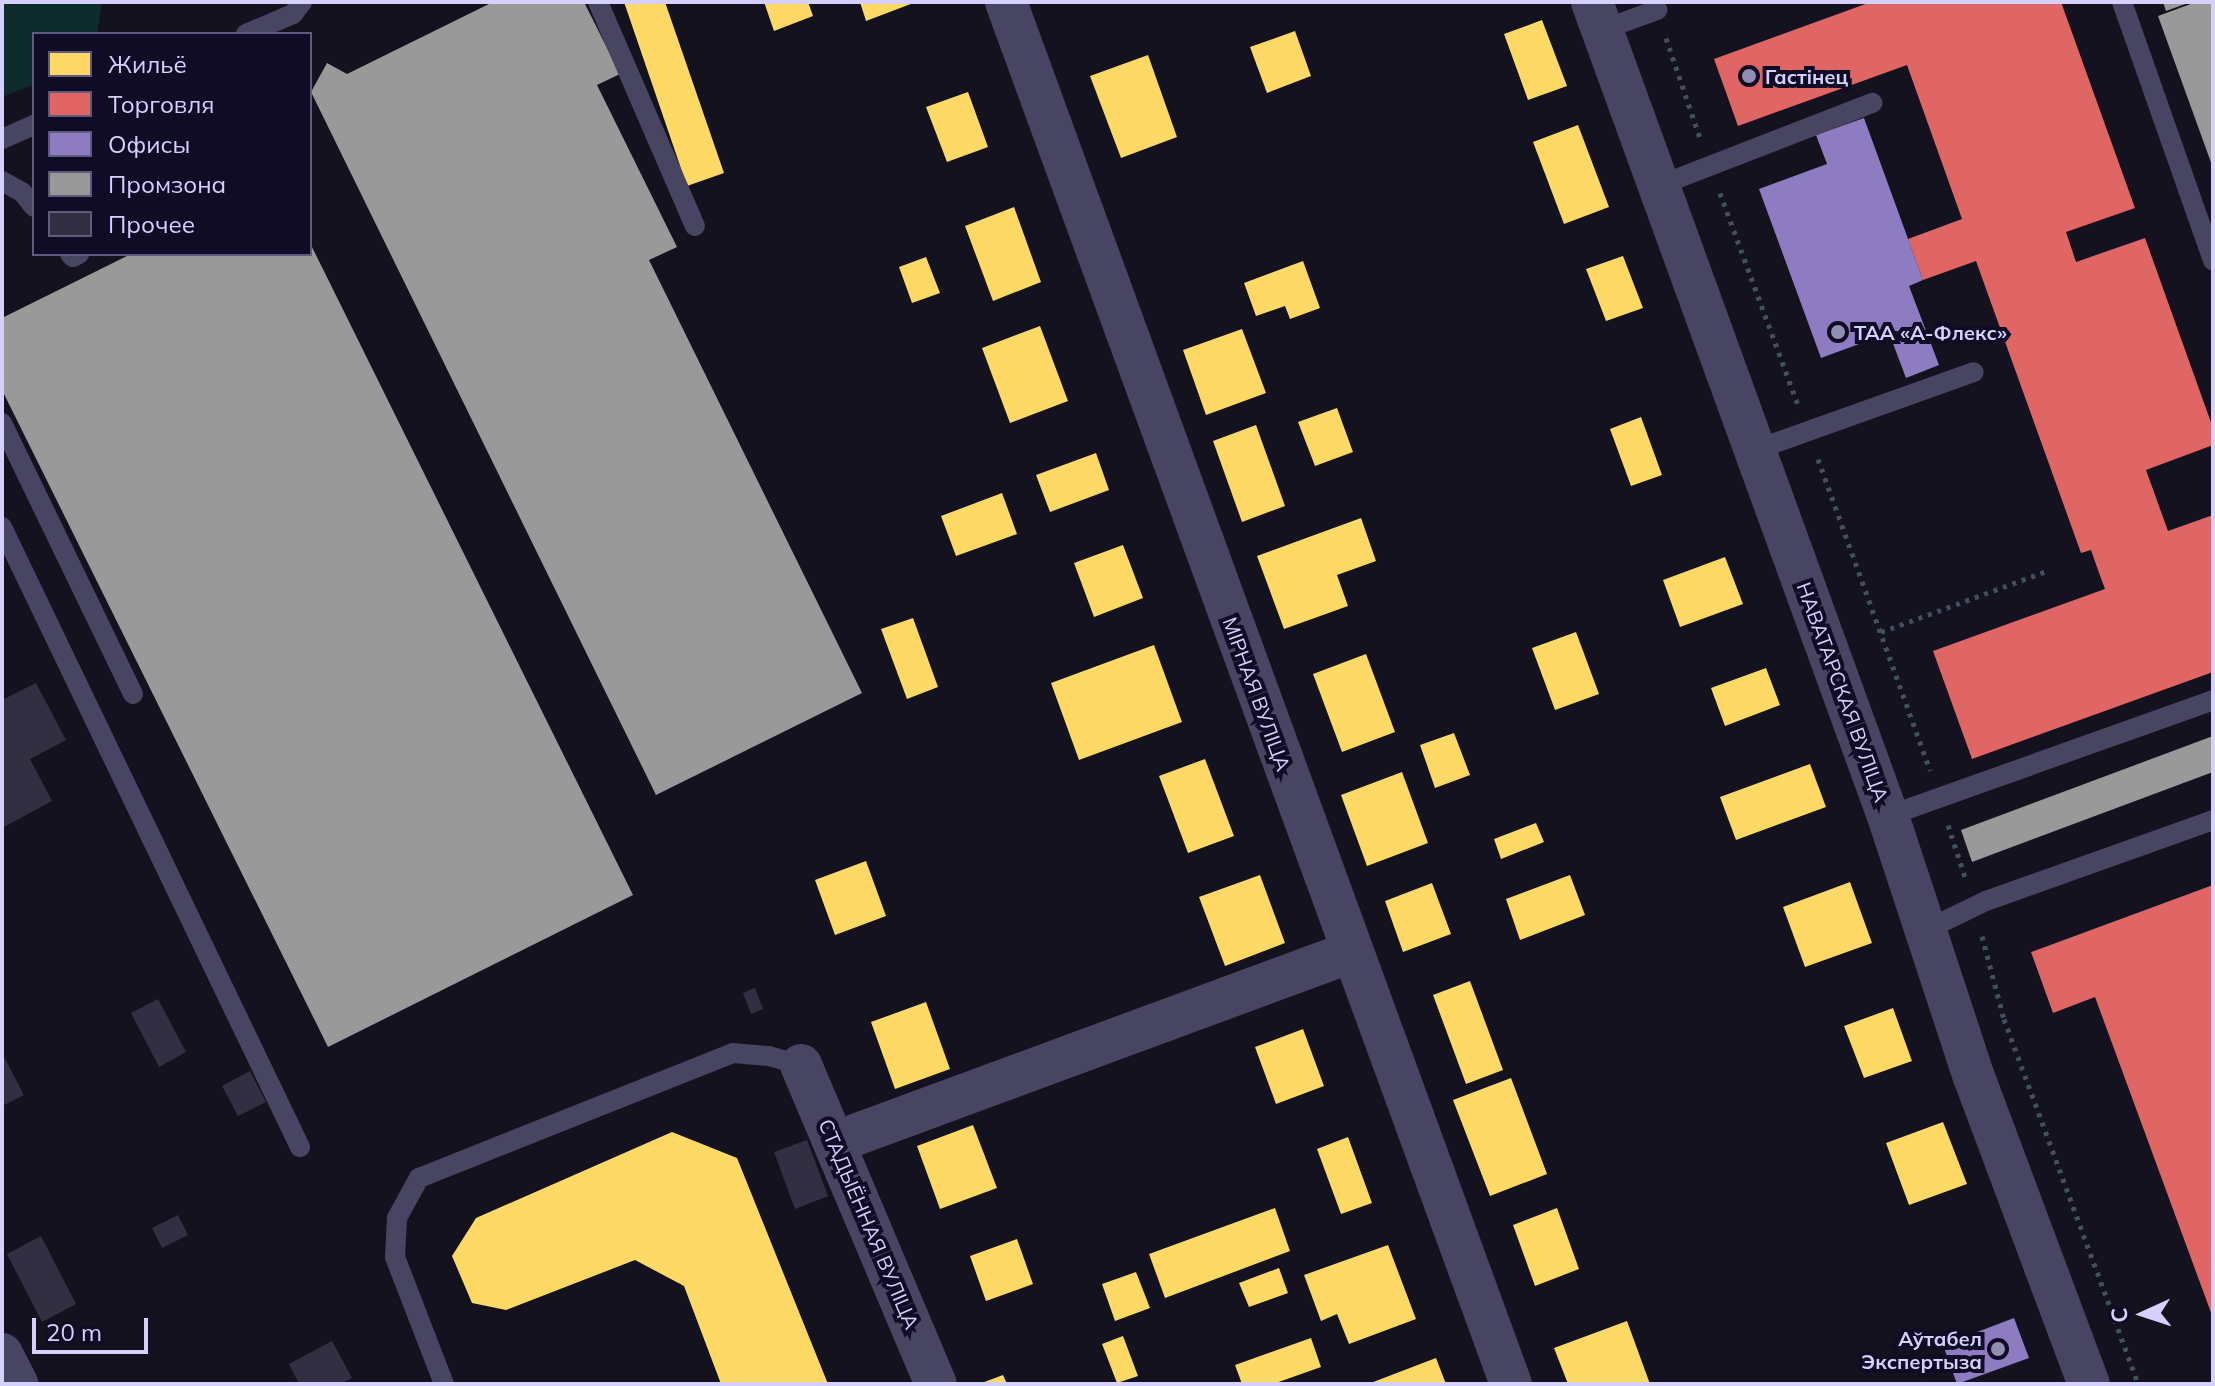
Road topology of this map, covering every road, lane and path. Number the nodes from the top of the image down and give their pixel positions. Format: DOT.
graph roads {
  1 [pos="302,2"];
  2 [pos="598,2"];
  3 [pos="1006,2"];
  4 [pos="2122,2"];
  5 [pos="1657,10"];
  6 [pos="1597,16"];
  7 [pos="251,32"];
  8 [pos="1872,103"];
  9 [pos="32,126"];
  10 [pos="2,139"];
  11 [pos="1710,167"];
  12 [pos="2,181"];
  13 [pos="1658,186"];
  14 [pos="32,204"];
  15 [pos="695,226"];
  16 [pos="2213,260"];
  17 [pos="1974,372"];
  18 [pos="2,423"];
  19 [pos="1807,431"];
  20 [pos="1755,450"];
  21 [pos="2,527"];
  22 [pos="2044,572"];
  23 [pos="1881,632"];
  24 [pos="133,694"];
  25 [pos="2213,700"];
  26 [pos="1939,797"];
  27 [pos="1888,816"];
  28 [pos="2213,820"];
  29 [pos="1974,907"];
  30 [pos="1926,930"];
  31 [pos="1351,952"];
  32 [pos="801,1065"];
  33 [pos="836,1142"];
  34 [pos="300,1147"];
  35 [pos="2,1354"];
  36 [pos="17,1384"];
  37 [pos="444,1384"];
  38 [pos="936,1384"];
  39 [pos="1511,1384"];
  40 [pos="2089,1384"];
  41 [pos="2138,1384"];
  1 -- 7 [label="lane"];
  2 -- 15 [label="lane"];
  3 -- 31 [label="street, МІРНАЯ ВУЛІЦА"];
  4 -- 16 [label="lane"];
  5 -- 6 [label="lane"];
  5 -- 11 [label="path"];
  6 -- 13 [label="street, НАВАТАРСКАЯ ВУЛІЦА"];
  8 -- 11 [label="lane"];
  9 -- 10 [label="lane"];
  11 -- 13 [label="lane"];
  11 -- 19 [label="path"];
  12 -- 14 [label="lane"];
  13 -- 20 [label="street, НАВАТАРСКАЯ ВУЛІЦА"];
  17 -- 19 [label="lane"];
  18 -- 24 [label="lane"];
  19 -- 20 [label="lane"];
  19 -- 23 [label="path"];
  20 -- 27 [label="street, НАВАТАРСКАЯ ВУЛІЦА"];
  21 -- 34 [label="lane"];
  22 -- 23 [label="path"];
  23 -- 26 [label="path"];
  25 -- 26 [label="lane"];
  26 -- 27 [label="lane"];
  26 -- 29 [label="path"];
  27 -- 30 [label="street, НАВАТАРСКАЯ ВУЛІЦА"];
  28 -- 29 [label="lane"];
  29 -- 30 [label="lane"];
  29 -- 41 [label="path"];
  30 -- 40 [label="street, НАВАТАРСКАЯ ВУЛІЦА"];
  31 -- 33 [label="street"];
  31 -- 39 [label="street, МІРНАЯ ВУЛІЦА"];
  32 -- 33 [label="street, СТАДЫЁННАЯ ВУЛІЦА"];
  32 -- 37 [label="lane"];
  33 -- 38 [label="street, СТАДЫЁННАЯ ВУЛІЦА"];
  35 -- 36 [label="street"];
}
